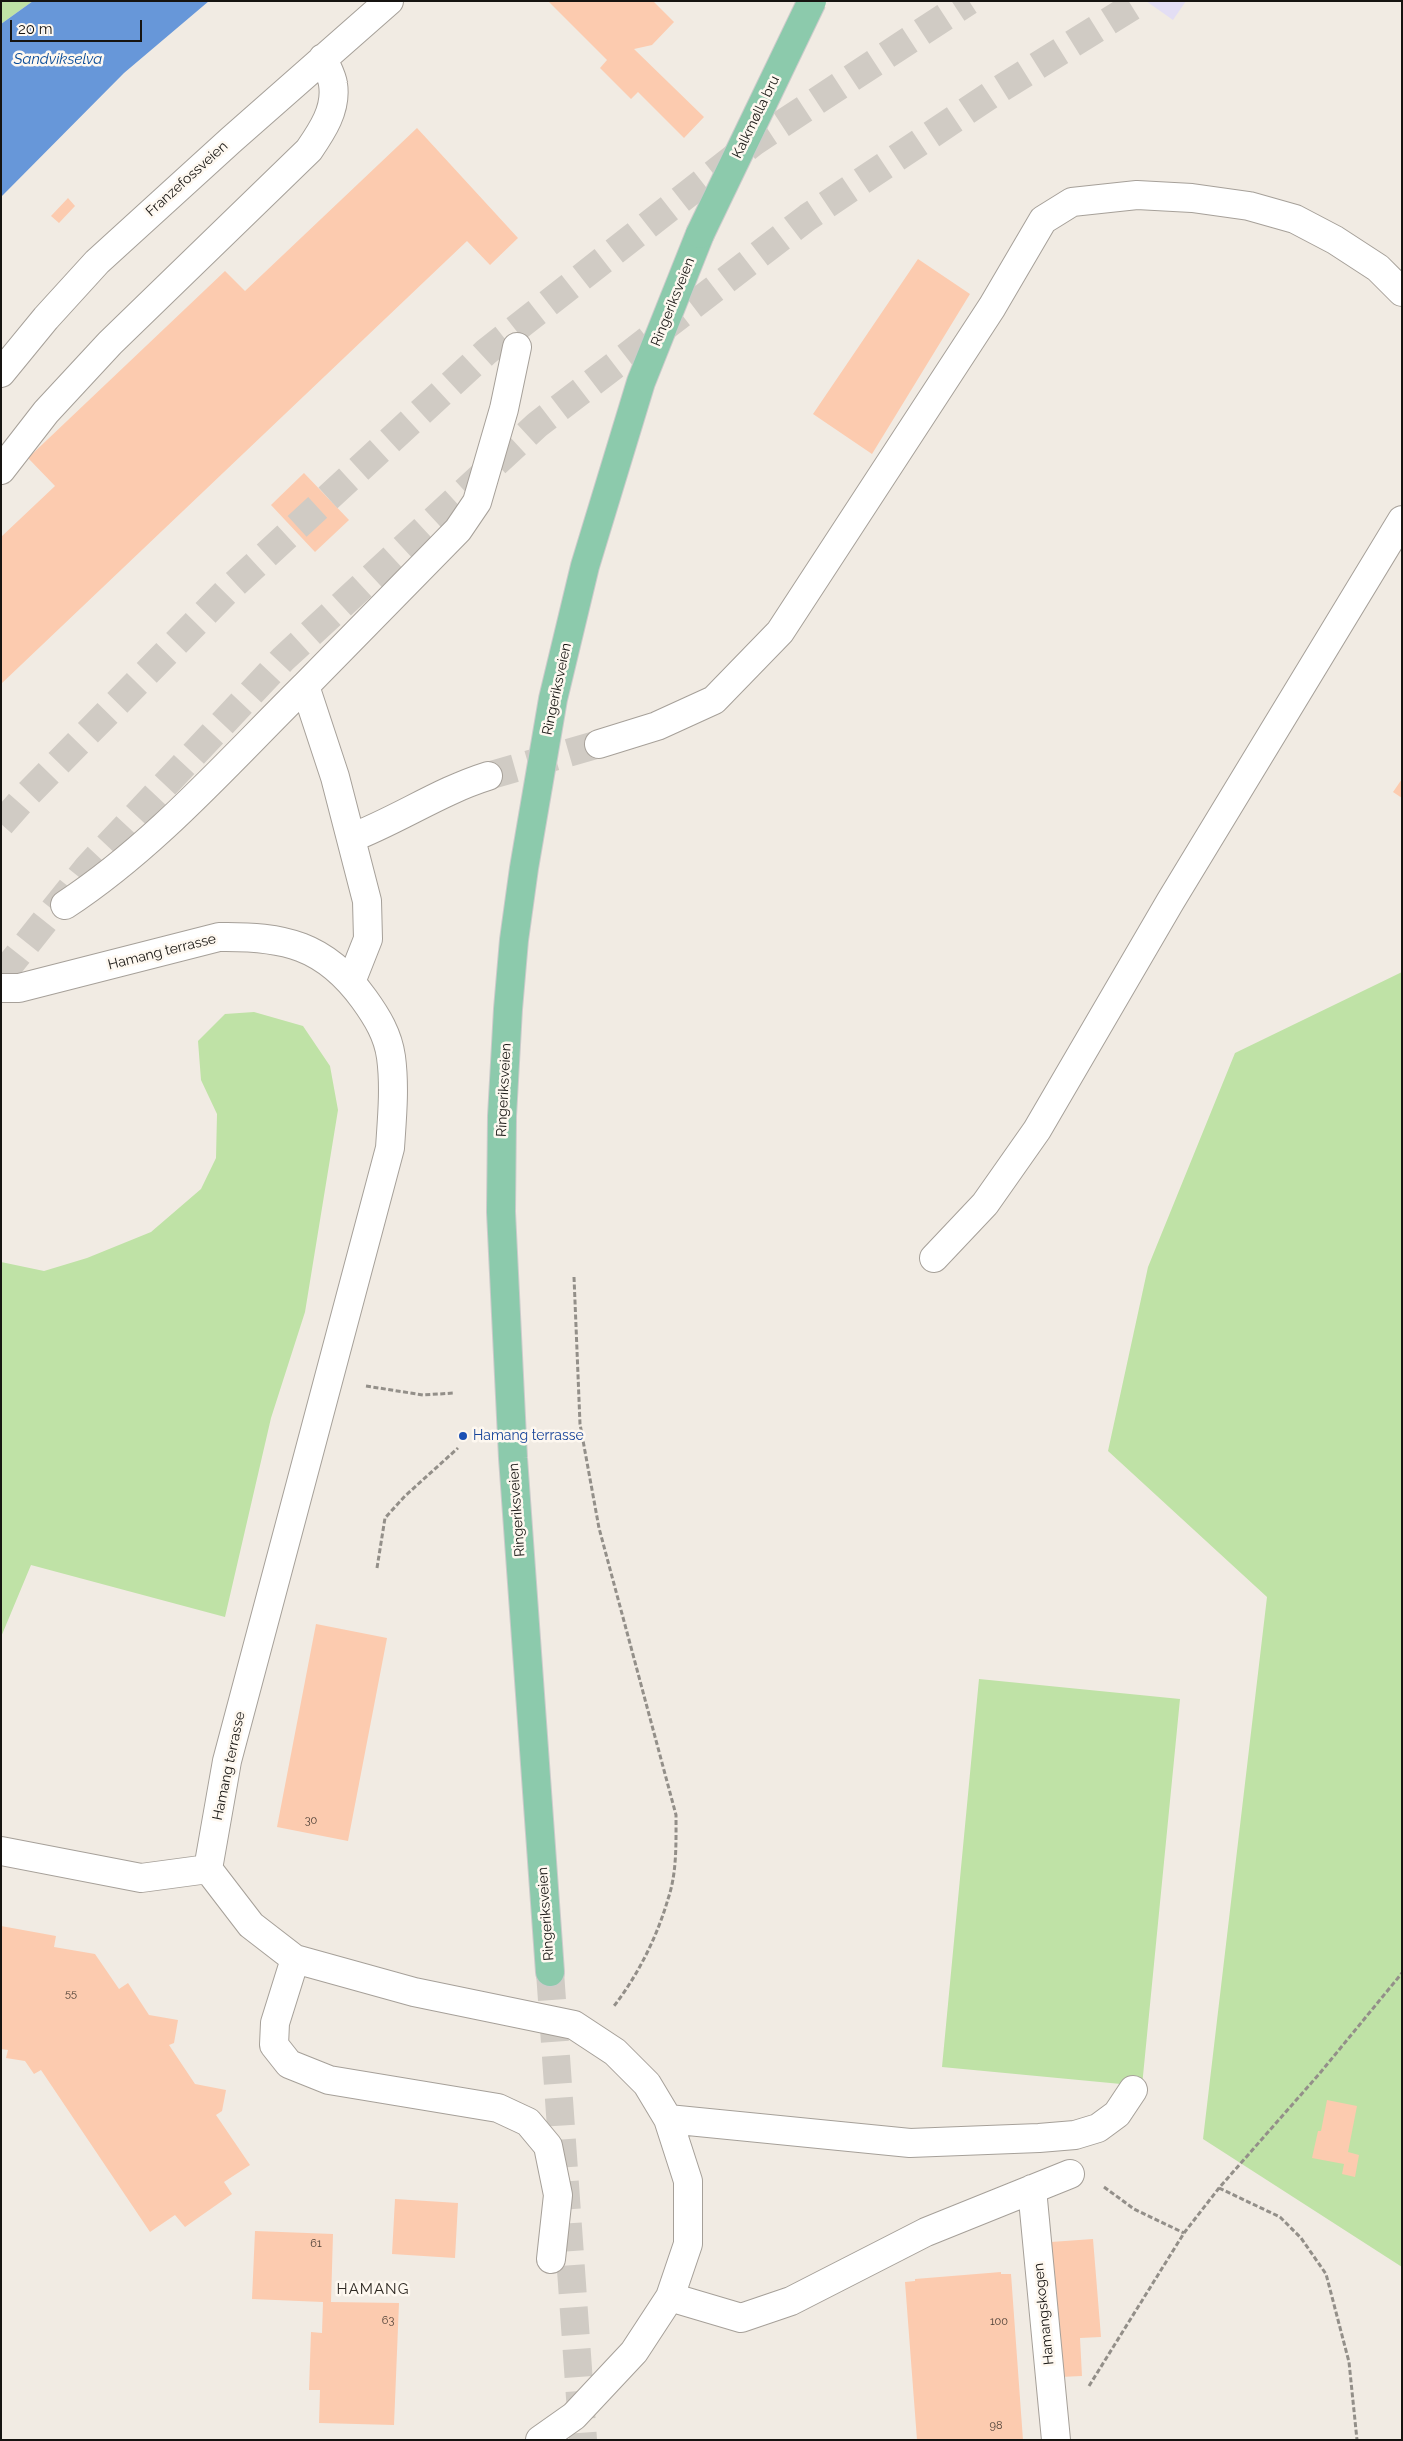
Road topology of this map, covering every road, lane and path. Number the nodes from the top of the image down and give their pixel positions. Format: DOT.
graph roads {
  1 [pos="389,1"];
  2 [pos="812,1"];
  3 [pos="323,58"];
  4 [pos="700,234"];
  5 [pos="1402,292"];
  6 [pos="517,347"];
  7 [pos="1,373"];
  8 [pos="1,470"];
  9 [pos="1402,520"];
  10 [pos="305,686"];
  11 [pos="598,744"];
  12 [pos="488,776"];
  13 [pos="351,838"];
  14 [pos="65,905"];
  15 [pos="352,982"];
  16 [pos="1,988"];
  17 [pos="934,1258"];
  18 [pos="574,1277"];
  19 [pos="330,1376"];
  20 [pos="454,1393"];
  21 [pos="458,1448"];
  22 [pos="377,1568"];
  23 [pos="1,1851"];
  24 [pos="208,1869"];
  25 [pos="295,1959"];
  26 [pos="550,1972"];
  27 [pos="1402,1973"];
  28 [pos="591,2037"];
  29 [pos="1133,2090"];
  30 [pos="668,2119"];
  31 [pos="1070,2174"];
  32 [pos="1219,2188"];
  33 [pos="1032,2189"];
  34 [pos="1184,2233"];
  35 [pos="551,2259"];
  36 [pos="670,2298"];
  37 [pos="1087,2390"];
  38 [pos="540,2440"];
  39 [pos="1056,2440"];
  40 [pos="1357,2440"];
  1 -- 3 [label="street, Franzefossveien"];
  2 -- 4 [label="main road, Kalkmølla bru, bridge"];
  3 -- 7 [label="street, Franzefossveien"];
  3 -- 8 [label="street"];
  4 -- 26 [label="main road, Ringeriksveien"];
  5 -- 11 [label="street"];
  6 -- 10 [label="street"];
  9 -- 17 [label="street"];
  10 -- 13 [label="street"];
  10 -- 14 [label="street"];
  12 -- 13 [label="street"];
  13 -- 15 [label="street"];
  15 -- 16 [label="street, Hamang terrasse"];
  15 -- 19 [label="street, Hamang terrasse"];
  18 -- 28 [label="path"];
  19 -- 20 [label="path"];
  19 -- 24 [label="street, Hamang terrasse"];
  21 -- 22 [label="path"];
  23 -- 24 [label="street"];
  24 -- 25 [label="street"];
  25 -- 28 [label="street"];
  25 -- 35 [label="street"];
  27 -- 32 [label="path"];
  28 -- 30 [label="street"];
  29 -- 30 [label="street"];
  30 -- 36 [label="street"];
  31 -- 33 [label="street"];
  31 -- 34 [label="path"];
  32 -- 34 [label="path"];
  32 -- 40 [label="path"];
  33 -- 36 [label="street"];
  33 -- 39 [label="street, Hamangskogen"];
  34 -- 37 [label="path"];
  36 -- 38 [label="street"];
}
